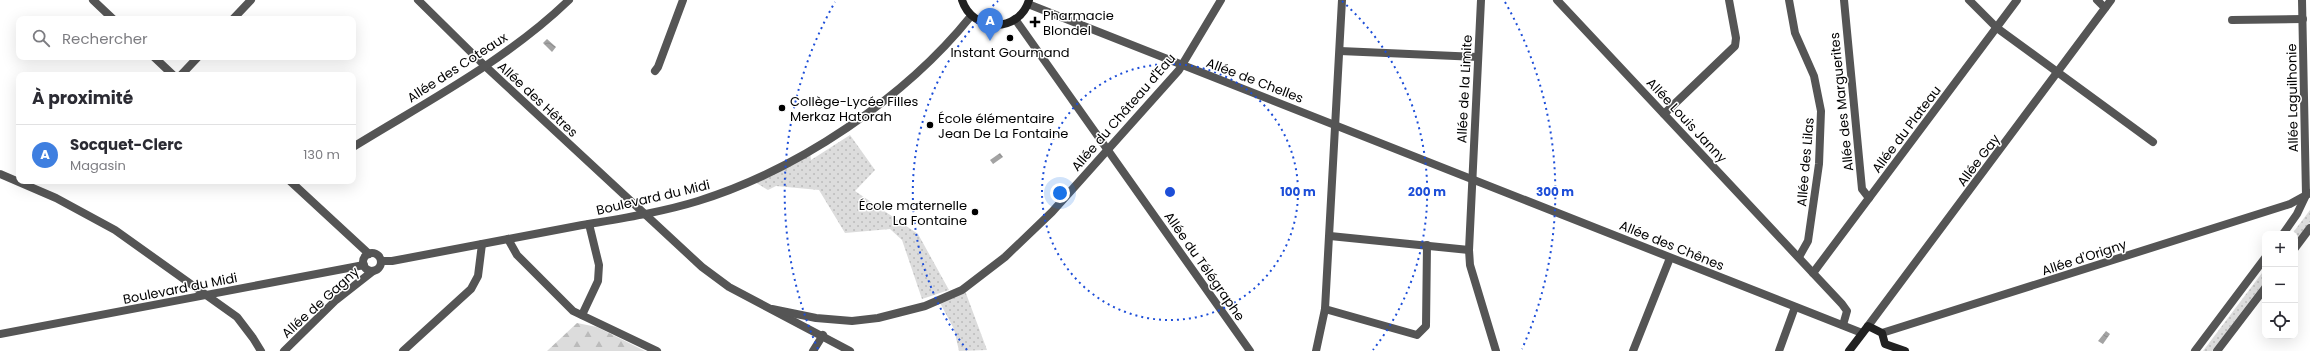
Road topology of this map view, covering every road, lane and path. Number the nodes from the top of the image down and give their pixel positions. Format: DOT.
graph roads {
  1 [pos="93,0"];
  2 [pos="251,0"];
  3 [pos="418,0"];
  4 [pos="569,0"];
  5 [pos="683,0"];
  6 [pos="962,0"];
  7 [pos="1221,0"];
  8 [pos="1342,0"];
  9 [pos="1481,0"];
  10 [pos="1557,0"];
  11 [pos="1729,0"];
  12 [pos="1789,0"];
  13 [pos="1844,0"];
  14 [pos="1969,0"];
  15 [pos="2017,0"];
  16 [pos="2097,0"];
  17 [pos="2111,0"];
  18 [pos="2302,0"];
  19 [pos="1029,2"];
  20 [pos="2105,8"];
  21 [pos="110,16"];
  22 [pos="236,16"];
  23 [pos="971,16"];
  24 [pos="1015,19"];
  25 [pos="2303,19"];
  26 [pos="2232,20"];
  27 [pos="1997,28"];
  28 [pos="1340,51"];
  29 [pos="1478,57"];
  30 [pos="157,60"];
  31 [pos="195,60"];
  32 [pos="1182,65"];
  33 [pos="484,66"];
  34 [pos="655,71"];
  35 [pos="170,72"];
  36 [pos="184,72"];
  37 [pos="2059,72"];
  38 [pos="1664,114"];
  39 [pos="1336,125"];
  40 [pos="2153,142"];
  41 [pos="356,145"];
  42 [pos="1107,149"];
  43 [pos="0,174"];
  44 [pos="1473,179"];
  45 [pos="16,181"];
  46 [pos="23,184"];
  47 [pos="297,184"];
  48 [pos="2308,194"];
  49 [pos="1869,198"];
  50 [pos="643,214"];
  51 [pos="589,224"];
  52 [pos="2310,228"];
  53 [pos="2285,231"];
  54 [pos="1330,236"];
  55 [pos="508,239"];
  56 [pos="482,244"];
  57 [pos="2298,244"];
  58 [pos="1426,245"];
  59 [pos="1469,250"];
  60 [pos="370,254"];
  61 [pos="1799,257"];
  62 [pos="1670,258"];
  63 [pos="381,261"];
  64 [pos="2262,262"];
  65 [pos="364,265"];
  66 [pos="373,271"];
  67 [pos="1814,273"];
  68 [pos="2262,292"];
  69 [pos="206,295"];
  70 [pos="1795,307"];
  71 [pos="772,309"];
  72 [pos="1325,309"];
  73 [pos="582,315"];
  74 [pos="1843,325"];
  75 [pos="1868,326"];
  76 [pos="1882,332"];
  77 [pos="1862,333"];
  78 [pos="0,334"];
  79 [pos="823,335"];
  80 [pos="261,351"];
  81 [pos="284,351"];
  82 [pos="403,351"];
  83 [pos="657,351"];
  84 [pos="813,351"];
  85 [pos="850,351"];
  86 [pos="1250,351"];
  87 [pos="1316,351"];
  88 [pos="1496,351"];
  89 [pos="1633,351"];
  90 [pos="1779,351"];
  91 [pos="1849,351"];
  92 [pos="1905,351"];
  93 [pos="2195,351"];
  94 [pos="2217,351"];
  1 -- 21 [label="street"];
  2 -- 22 [label="street"];
  3 -- 33 [label="street, Allée des Hêtres"];
  4 -- 33 [label="street, Allée des Coteaux"];
  5 -- 34 [label="street"];
  6 -- 23 [label="main road"];
  7 -- 32 [label="street, Allée du Château d'Eau"];
  8 -- 28 [label="street"];
  9 -- 29 [label="street, Allée de la Limite"];
  10 -- 38 [label="street, Allée Louis Janny"];
  11 -- 38 [label="street"];
  12 -- 61 [label="street, Allée des Lilas"];
  13 -- 49 [label="street, Allée des Marguerites"];
  14 -- 27 [label="street"];
  15 -- 27 [label="street, Allée du Plateau"];
  16 -- 20 [label="street"];
  17 -- 20 [label="street, Allée Gay"];
  18 -- 25 [label="street, Allée Laguilhonie"];
  19 -- 24 [label="main road"];
  19 -- 32 [label="street, Allée de Chelles"];
  20 -- 37 [label="street, Allée Gay"];
  23 -- 24 [label="main road"];
  23 -- 50 [label="street, Boulevard du Midi"];
  24 -- 42 [label="street, Allée du Télégraphe"];
  25 -- 26 [label="street"];
  25 -- 48 [label="street, Allée Laguilhonie"];
  27 -- 37 [label="street"];
  27 -- 49 [label="street, Allée du Plateau"];
  28 -- 29 [label="street"];
  28 -- 39 [label="street"];
  29 -- 44 [label="street, Allée de la Limite"];
  30 -- 35 [label="street"];
  31 -- 36 [label="street"];
  32 -- 39 [label="street, Allée de Chelles"];
  32 -- 42 [label="street, Allée du Château d'Eau"];
  33 -- 41 [label="street, Allée des Coteaux"];
  33 -- 50 [label="street, Allée des Hêtres"];
  37 -- 40 [label="street"];
  37 -- 75 [label="street, Allée Gay"];
  38 -- 61 [label="street, Allée Louis Janny"];
  39 -- 44 [label="street, Allée de Chelles"];
  39 -- 54 [label="street"];
  42 -- 71 [label="street, Allée du Château d'Eau"];
  42 -- 86 [label="street, Allée du Télégraphe"];
  43 -- 45 [label="street"];
  44 -- 59 [label="street, Allée de la Limite"];
  44 -- 62 [label="street, Allée des Chênes"];
  46 -- 69 [label="street"];
  47 -- 60 [label="street"];
  48 -- 53 [label="street"];
  48 -- 76 [label="street, Allée d'Origny"];
  49 -- 67 [label="street, Allée du Plateau"];
  50 -- 51 [label="street, Boulevard du Midi"];
  50 -- 71 [label="street, Allée des Hêtres"];
  51 -- 55 [label="street, Boulevard du Midi"];
  51 -- 73 [label="street"];
  52 -- 57 [label="street"];
  54 -- 58 [label="street"];
  54 -- 72 [label="street"];
  55 -- 56 [label="street, Boulevard du Midi"];
  55 -- 73 [label="street"];
  56 -- 63 [label="street, Boulevard du Midi"];
  56 -- 82 [label="street"];
  58 -- 59 [label="street"];
  58 -- 72 [label="street"];
  59 -- 88 [label="street, Allée de la Limite"];
  60 -- 63 [label="street"];
  60 -- 65 [label="street"];
  61 -- 67 [label="street, Allée Louis Janny"];
  62 -- 70 [label="street, Allée des Chênes"];
  62 -- 89 [label="street"];
  63 -- 66 [label="street"];
  64 -- 93 [label="street"];
  65 -- 66 [label="street"];
  65 -- 69 [label="street, Boulevard du Midi"];
  66 -- 81 [label="street, Allée de Gagny"];
  67 -- 74 [label="street, Allée Louis Janny"];
  68 -- 94 [label="street"];
  69 -- 78 [label="street, Boulevard du Midi"];
  69 -- 80 [label="street"];
  70 -- 74 [label="street, Allée des Chênes"];
  70 -- 90 [label="street"];
  71 -- 79 [label="street, Allée des Hêtres"];
  72 -- 87 [label="street"];
  73 -- 83 [label="street"];
  74 -- 77 [label="street, Allée des Chênes"];
  75 -- 76 [label="main road"];
  75 -- 77 [label="main road, Allée Gay"];
  76 -- 92 [label="main road"];
  77 -- 91 [label="main road, Allée Gay"];
  79 -- 84 [label="street"];
  79 -- 85 [label="street, Allée des Hêtres"];
}
